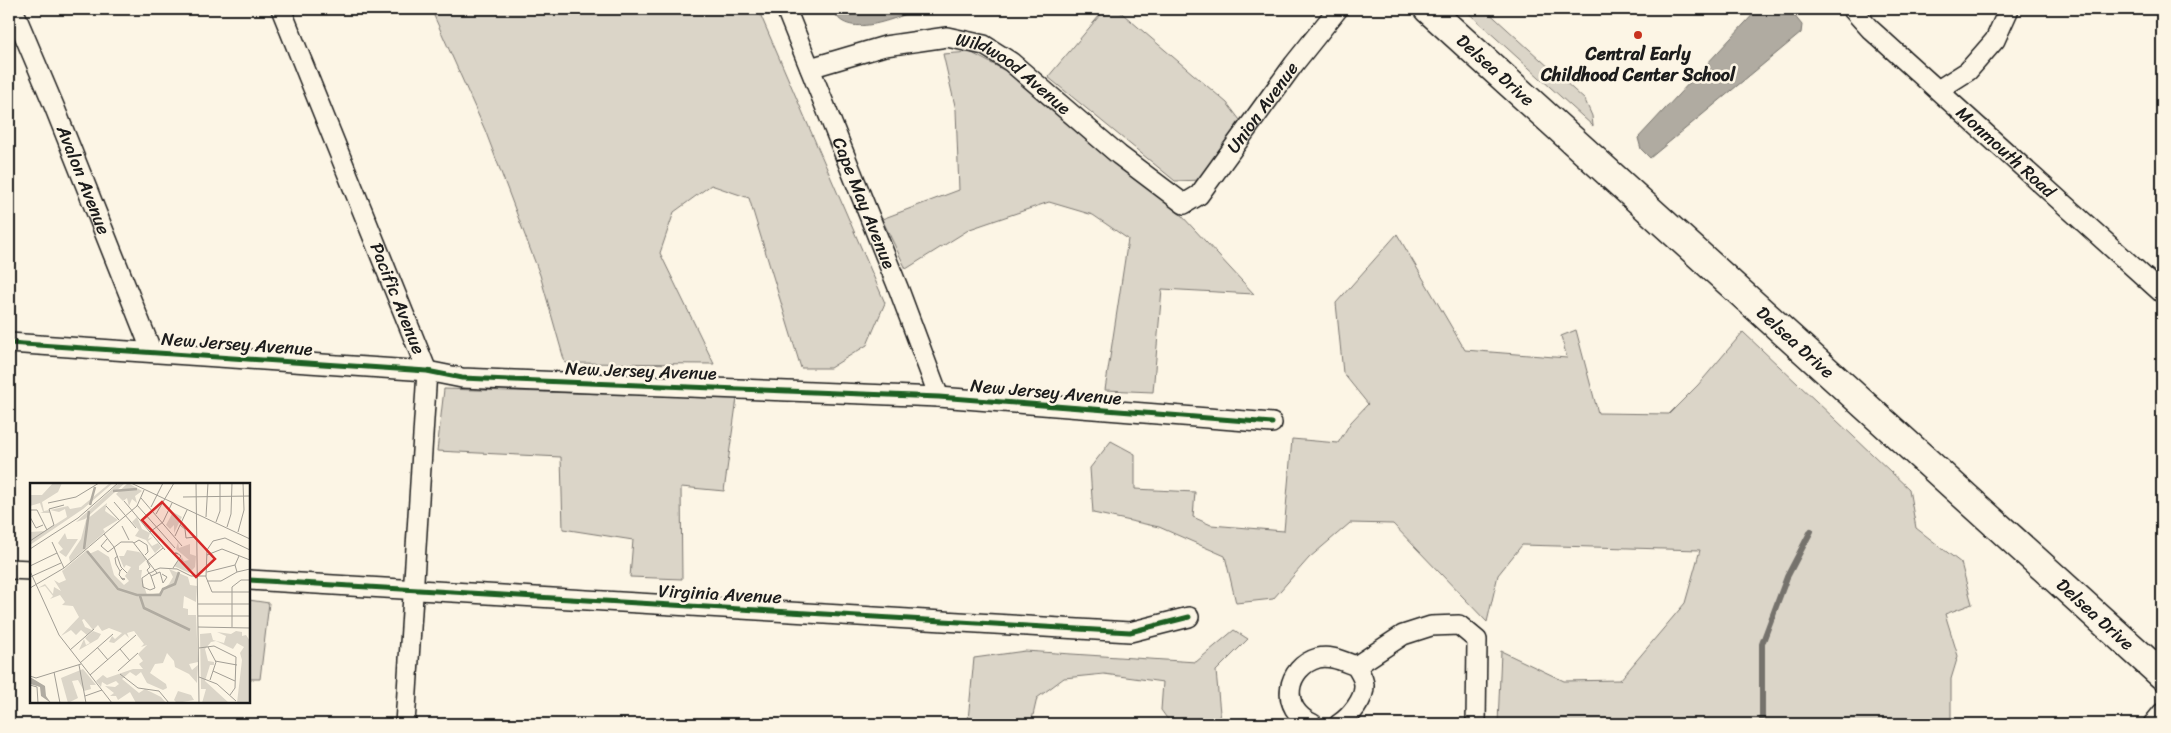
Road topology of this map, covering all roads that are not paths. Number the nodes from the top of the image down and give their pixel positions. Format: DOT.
graph roads {
  1 [pos="13,9"];
  2 [pos="280,9"];
  3 [pos="786,9"];
  4 [pos="1338,9"];
  5 [pos="1428,9"];
  6 [pos="1852,9"];
  7 [pos="2010,9"];
  8 [pos="810,68"];
  9 [pos="1938,90"];
  10 [pos="1184,204"];
  11 [pos="2162,294"];
  12 [pos="9,343"];
  13 [pos="152,352"];
  14 [pos="427,371"];
  15 [pos="939,397"];
  16 [pos="1272,423"];
  17 [pos="9,569"];
  18 [pos="30,570"];
  19 [pos="250,580"];
  20 [pos="412,589"];
  21 [pos="1189,617"];
  22 [pos="1356,666"];
  23 [pos="2162,675"];
  24 [pos="2162,713"];
  25 [pos="405,724"];
  26 [pos="1313,724"];
  27 [pos="1339,724"];
  28 [pos="1476,724"];
  29 [pos="2153,724"];
  1 -- 13 [label="street, Avalon Avenue"];
  2 -- 14 [label="street, Pacific Avenue"];
  3 -- 8 [label="street, Cape May Avenue"];
  4 -- 10 [label="street, Union Avenue"];
  5 -- 23 [label="main road, Delsea Drive"];
  6 -- 9 [label="street, Monmouth Road"];
  7 -- 9 [label="street"];
  8 -- 10 [label="street, Wildwood Avenue"];
  8 -- 15 [label="street, Cape May Avenue"];
  9 -- 11 [label="street, Monmouth Road"];
  12 -- 13 [label="street, New Jersey Avenue"];
  13 -- 14 [label="street, New Jersey Avenue"];
  14 -- 15 [label="street, New Jersey Avenue"];
  14 -- 20 [label="street, Pacific Avenue"];
  15 -- 16 [label="street, New Jersey Avenue"];
  17 -- 18 [label="street"];
  19 -- 20 [label="street, Virginia Avenue"];
  20 -- 21 [label="street, Virginia Avenue"];
  20 -- 25 [label="street, Pacific Avenue"];
  22 -- 26 [label="street"];
  22 -- 27 [label="street"];
  22 -- 28 [label="street"];
  24 -- 29 [label="street"];
}
